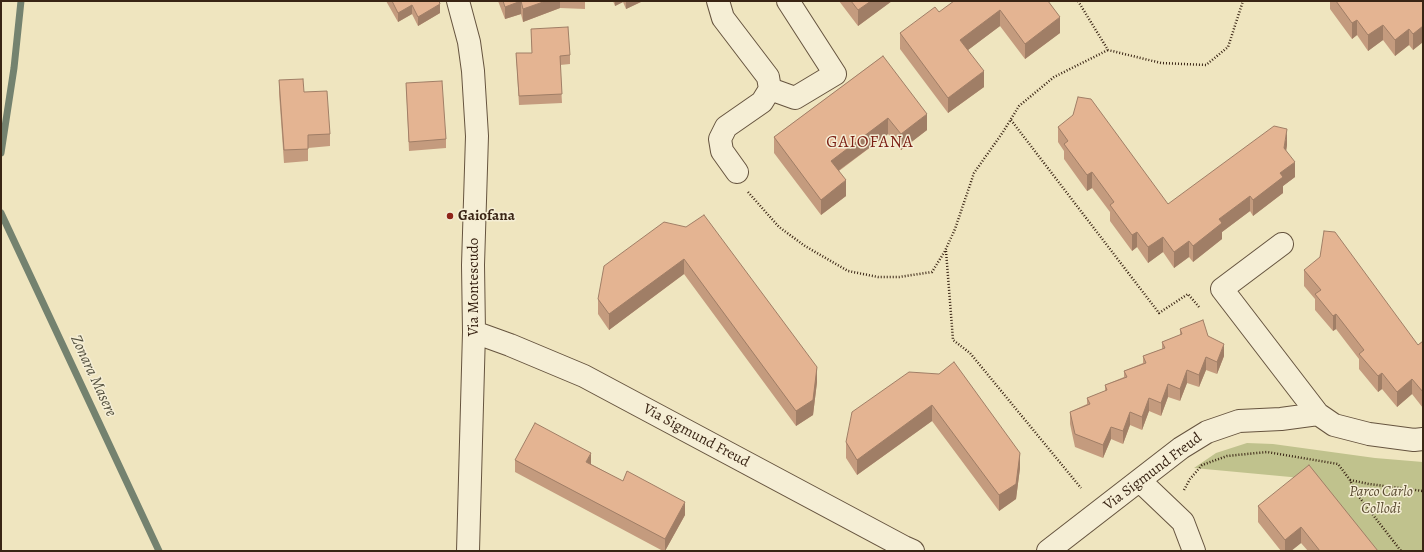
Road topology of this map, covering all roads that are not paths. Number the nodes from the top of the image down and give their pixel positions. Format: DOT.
graph roads {
  1 [pos="458,1"];
  2 [pos="718,1"];
  3 [pos="788,1"];
  4 [pos="770,89"];
  5 [pos="737,172"];
  6 [pos="1282,244"];
  7 [pos="474,332"];
  8 [pos="1318,414"];
  9 [pos="1423,439"];
  10 [pos="1140,480"];
  11 [pos="468,551"];
  12 [pos="913,551"];
  13 [pos="1048,551"];
  14 [pos="1194,551"];
  1 -- 7 [label="street, Via Montescudo"];
  2 -- 4 [label="street"];
  3 -- 4 [label="street"];
  4 -- 5 [label="street"];
  6 -- 8 [label="street"];
  7 -- 11 [label="street, Via Montescudo"];
  7 -- 12 [label="street, Via Sigmund Freud"];
  8 -- 9 [label="street"];
  8 -- 10 [label="street, Via Sigmund Freud"];
  10 -- 13 [label="street, Via Sigmund Freud"];
  10 -- 14 [label="street"];
}
